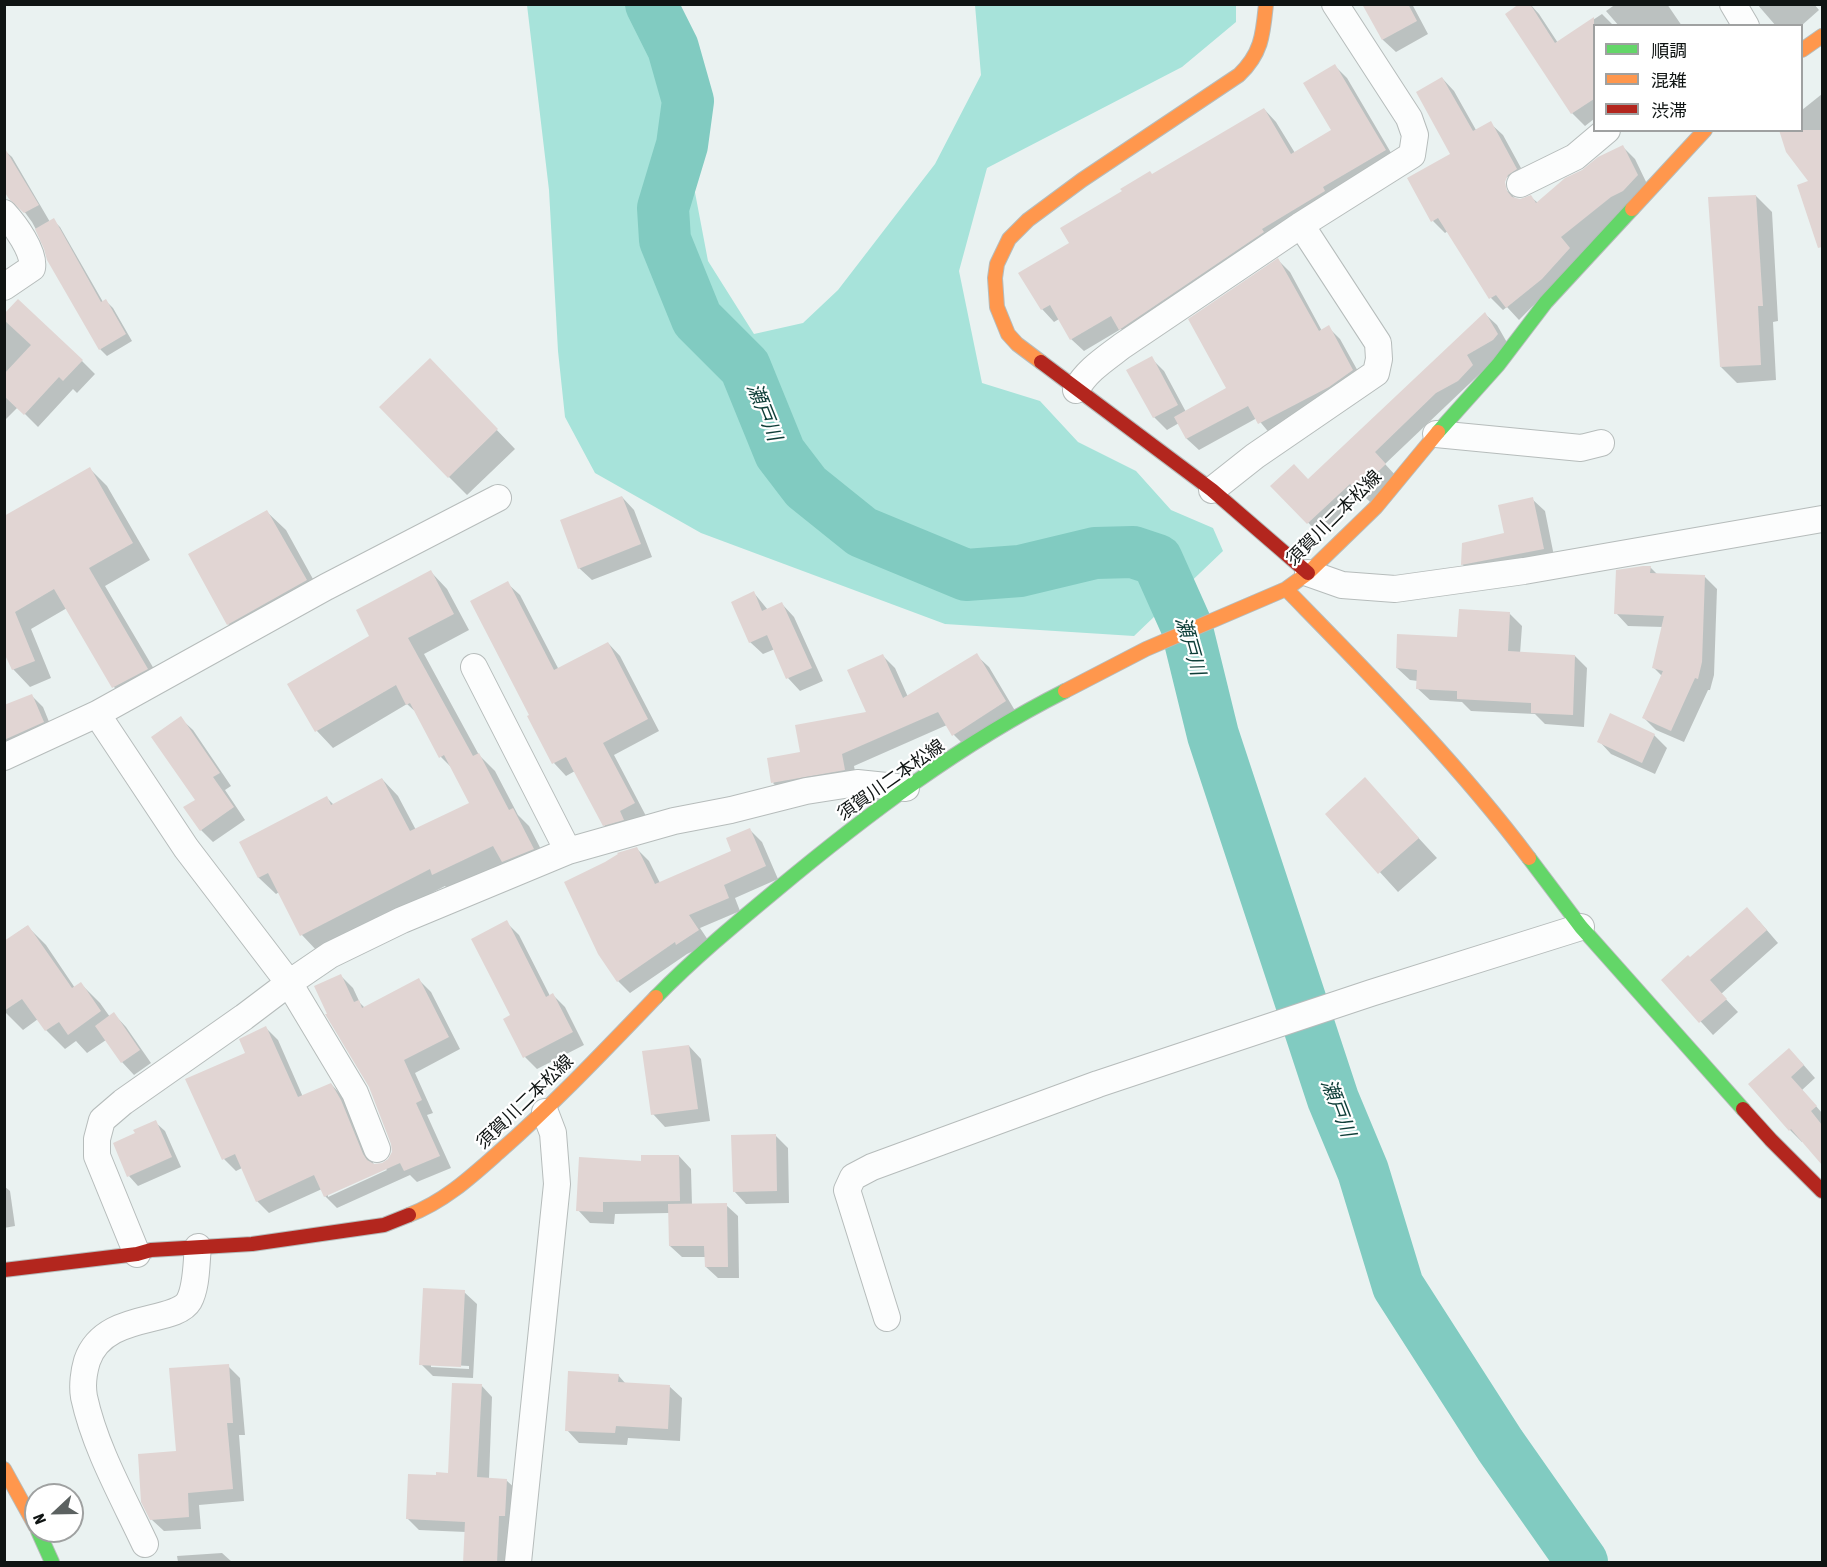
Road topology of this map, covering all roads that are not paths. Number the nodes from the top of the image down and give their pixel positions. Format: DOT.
graph roads {
  1 [pos="1266,4"];
  2 [pos="1335,4"];
  3 [pos="1733,4"];
  4 [pos="1745,24"];
  5 [pos="1822,36"];
  6 [pos="1803,50"];
  7 [pos="1605,132"];
  8 [pos="1700,132"];
  9 [pos="1520,184"];
  10 [pos="4,213"];
  11 [pos="1301,225"];
  12 [pos="4,287"];
  13 [pos="1076,390"];
  14 [pos="1436,434"];
  15 [pos="1600,443"];
  16 [pos="1212,490"];
  17 [pos="498,498"];
  18 [pos="1822,519"];
  19 [pos="1308,573"];
  20 [pos="1286,589"];
  21 [pos="474,667"];
  22 [pos="97,714"];
  23 [pos="4,757"];
  24 [pos="906,788"];
  25 [pos="568,851"];
  26 [pos="1581,927"];
  27 [pos="289,982"];
  28 [pos="545,1112"];
  29 [pos="376,1149"];
  30 [pos="1822,1191"];
  31 [pos="198,1247"];
  32 [pos="137,1254"];
  33 [pos="4,1270"];
  34 [pos="887,1318"];
  35 [pos="4,1469"];
  36 [pos="24,1505"];
  37 [pos="43,1543"];
  38 [pos="145,1544"];
  39 [pos="52,1563"];
  40 [pos="518,1563"];
  1 -- 13 [label="main road"];
  2 -- 11 [label="street"];
  3 -- 4 [label="street"];
  5 -- 6 [label="main road"];
  7 -- 9 [label="street"];
  8 -- 14 [label="main road, 須賀川二本松線"];
  10 -- 12 [label="street"];
  11 -- 13 [label="street"];
  11 -- 16 [label="street"];
  13 -- 16 [label="main road"];
  14 -- 15 [label="street"];
  14 -- 19 [label="main road, 須賀川二本松線"];
  16 -- 19 [label="main road"];
  17 -- 22 [label="street"];
  18 -- 19 [label="street"];
  19 -- 20 [label="main road, 須賀川二本松線"];
  20 -- 24 [label="main road, 須賀川二本松線"];
  20 -- 26 [label="main road"];
  21 -- 25 [label="street"];
  22 -- 23 [label="street"];
  22 -- 27 [label="street"];
  24 -- 25 [label="street"];
  24 -- 28 [label="main road, 須賀川二本松線"];
  25 -- 27 [label="street"];
  26 -- 30 [label="main road"];
  26 -- 34 [label="street"];
  27 -- 29 [label="street"];
  27 -- 32 [label="street"];
  28 -- 31 [label="main road, 須賀川二本松線"];
  28 -- 40 [label="street"];
  31 -- 32 [label="main road, 須賀川二本松線"];
  31 -- 38 [label="street"];
  32 -- 33 [label="main road, 須賀川二本松線"];
  35 -- 36 [label="main road"];
  37 -- 39 [label="main road"];
}
